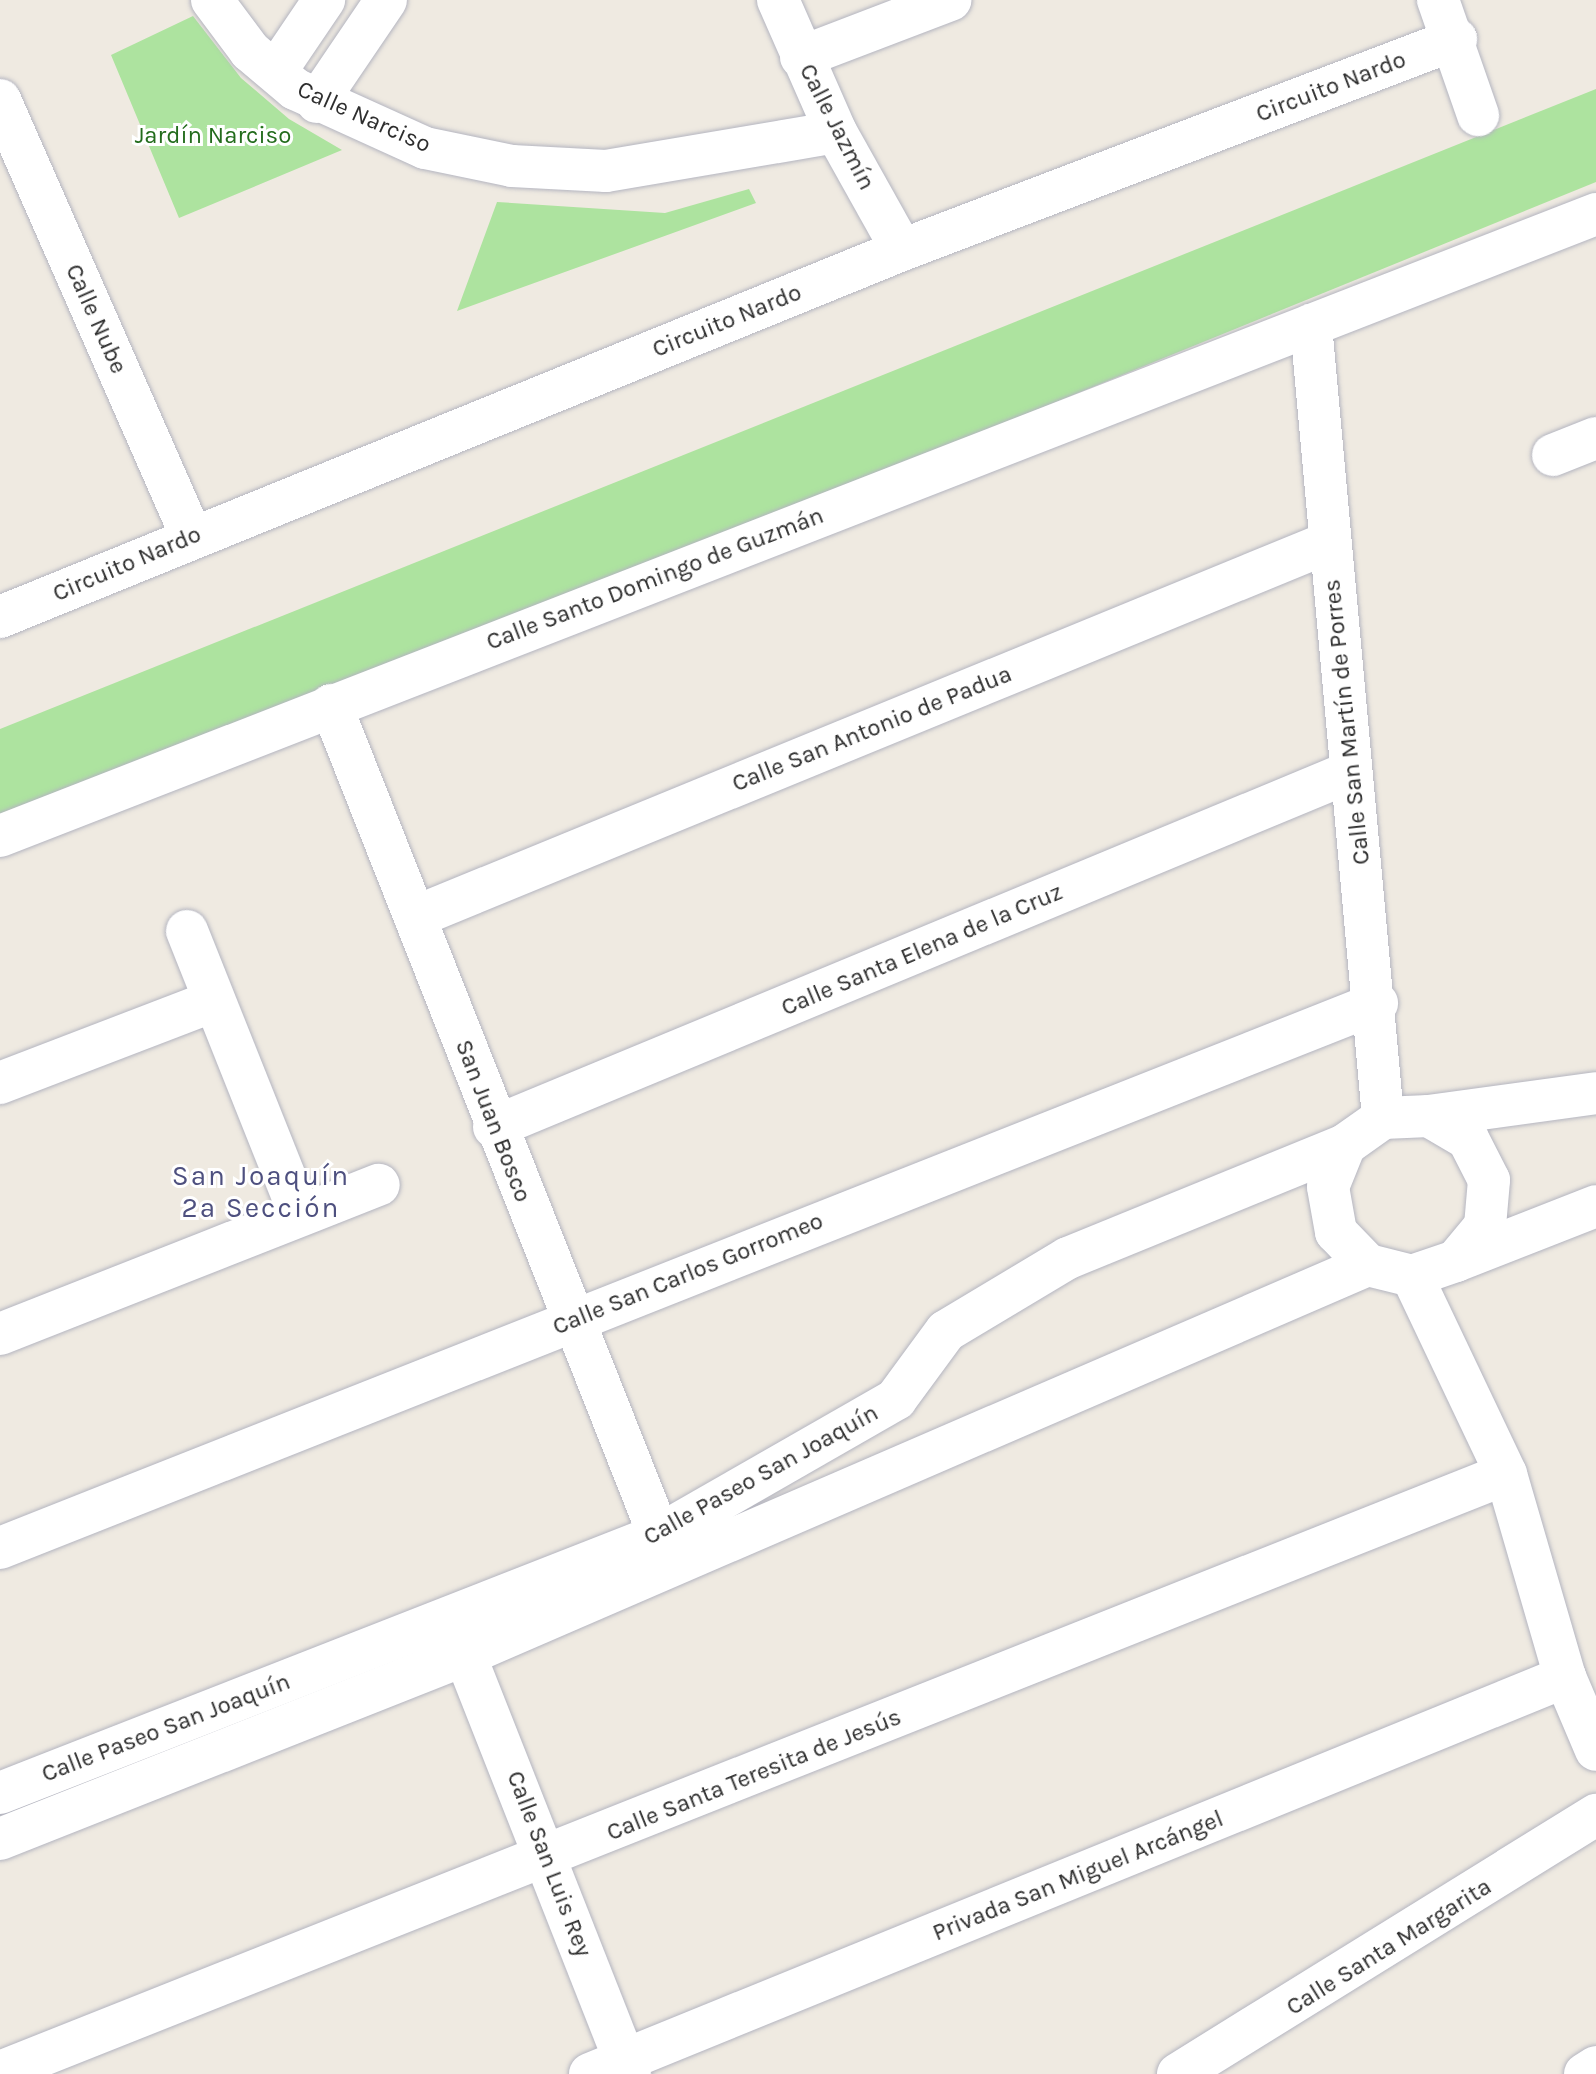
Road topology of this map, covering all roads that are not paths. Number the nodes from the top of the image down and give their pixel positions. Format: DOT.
graph roads {
  1 [pos="212,0"];
  2 [pos="324,0"];
  3 [pos="386,0"];
  4 [pos="778,0"];
  5 [pos="950,0"];
  6 [pos="1438,0"];
  7 [pos="1456,39"];
  8 [pos="801,57"];
  9 [pos="276,71"];
  10 [pos="0,100"];
  11 [pos="317,102"];
  12 [pos="1478,115"];
  13 [pos="836,132"];
  14 [pos="1596,214"];
  15 [pos="902,250"];
  16 [pos="1311,325"];
  17 [pos="1596,438"];
  18 [pos="1553,455"];
  19 [pos="192,537"];
  20 [pos="1330,542"];
  21 [pos="1,614"];
  22 [pos="331,705"];
  23 [pos="1350,772"];
  24 [pos="0,836"];
  25 [pos="415,917"];
  26 [pos="187,931"];
  27 [pos="214,1001"];
  28 [pos="1377,1003"];
  29 [pos="0,1083"];
  30 [pos="1596,1093"];
  31 [pos="1429,1116"];
  32 [pos="1383,1118"];
  33 [pos="494,1127"];
  34 [pos="1345,1145"];
  35 [pos="379,1185"];
  36 [pos="1596,1206"];
  37 [pos="299,1212"];
  38 [pos="1456,1261"];
  39 [pos="1368,1265"];
  40 [pos="1412,1276"];
  41 [pos="572,1320"];
  42 [pos="0,1334"];
  43 [pos="1506,1474"];
  44 [pos="659,1535"];
  45 [pos="0,1548"];
  46 [pos="465,1655"];
  47 [pos="1565,1677"];
  48 [pos="1596,1750"];
  49 [pos="0,1793"];
  50 [pos="1596,1815"];
  51 [pos="0,1839"];
  52 [pos="547,1858"];
  53 [pos="1596,2067"];
  54 [pos="615,2070"];
  55 [pos="0,2072"];
  56 [pos="1178,2074"];
  57 [pos="1585,2074"];
  1 -- 9 [label="street, Calle Narciso"];
  2 -- 9 [label="street"];
  3 -- 11 [label="street"];
  4 -- 8 [label="street, Calle Jazmín"];
  5 -- 8 [label="street"];
  6 -- 7 [label="street"];
  7 -- 12 [label="street"];
  7 -- 15 [label="street, Circuito Nardo"];
  8 -- 13 [label="street, Calle Jazmín"];
  9 -- 11 [label="street, Calle Narciso"];
  10 -- 19 [label="street, Calle Nube"];
  11 -- 13 [label="street, Calle Narciso"];
  13 -- 15 [label="street, Calle Jazmín"];
  14 -- 16 [label="street, Calle Santo Domingo de Guzmán"];
  15 -- 19 [label="street, Circuito Nardo"];
  16 -- 20 [label="street, Calle San Martín de Porres"];
  16 -- 22 [label="street, Calle Santo Domingo de Guzmán"];
  17 -- 18 [label="street"];
  19 -- 21 [label="street, Circuito Nardo"];
  20 -- 23 [label="street, Calle San Martín de Porres"];
  20 -- 25 [label="street, Calle San Antonio de Padua"];
  22 -- 24 [label="street, Calle Santo Domingo de Guzmán"];
  22 -- 25 [label="street, San Juan Bosco"];
  23 -- 28 [label="street, Calle San Martín de Porres"];
  23 -- 33 [label="street, Calle Santa Elena de la Cruz"];
  25 -- 33 [label="street, San Juan Bosco"];
  26 -- 27 [label="street"];
  27 -- 29 [label="street"];
  27 -- 37 [label="street"];
  28 -- 32 [label="street, Calle San Martín de Porres"];
  28 -- 41 [label="street, Calle San Carlos Gorromeo"];
  30 -- 31 [label="street"];
  31 -- 32 [label="street"];
  31 -- 38 [label="street"];
  32 -- 34 [label="street"];
  33 -- 41 [label="street, San Juan Bosco"];
  34 -- 39 [label="street"];
  34 -- 44 [label="street, Calle Paseo San Joaquín"];
  35 -- 37 [label="street"];
  36 -- 38 [label="street"];
  37 -- 42 [label="street"];
  38 -- 40 [label="street"];
  39 -- 40 [label="street"];
  39 -- 46 [label="street, Calle Paseo San Joaquín"];
  40 -- 43 [label="street"];
  41 -- 44 [label="street, San Juan Bosco"];
  41 -- 45 [label="street, Calle San Carlos Gorromeo"];
  43 -- 47 [label="street"];
  43 -- 52 [label="street, Calle Santa Teresita de Jesús"];
  44 -- 49 [label="street, Calle Paseo San Joaquín"];
  46 -- 51 [label="street, Calle Paseo San Joaquín"];
  46 -- 52 [label="street, Calle San Luis Rey"];
  47 -- 48 [label="street"];
  47 -- 54 [label="street, Privada San Miguel Arcángel"];
  50 -- 56 [label="street, Calle Santa Margarita"];
  52 -- 54 [label="street, Calle San Luis Rey"];
  52 -- 55 [label="street, Calle Santa Teresita de Jesús"];
  53 -- 57 [label="street"];
}
